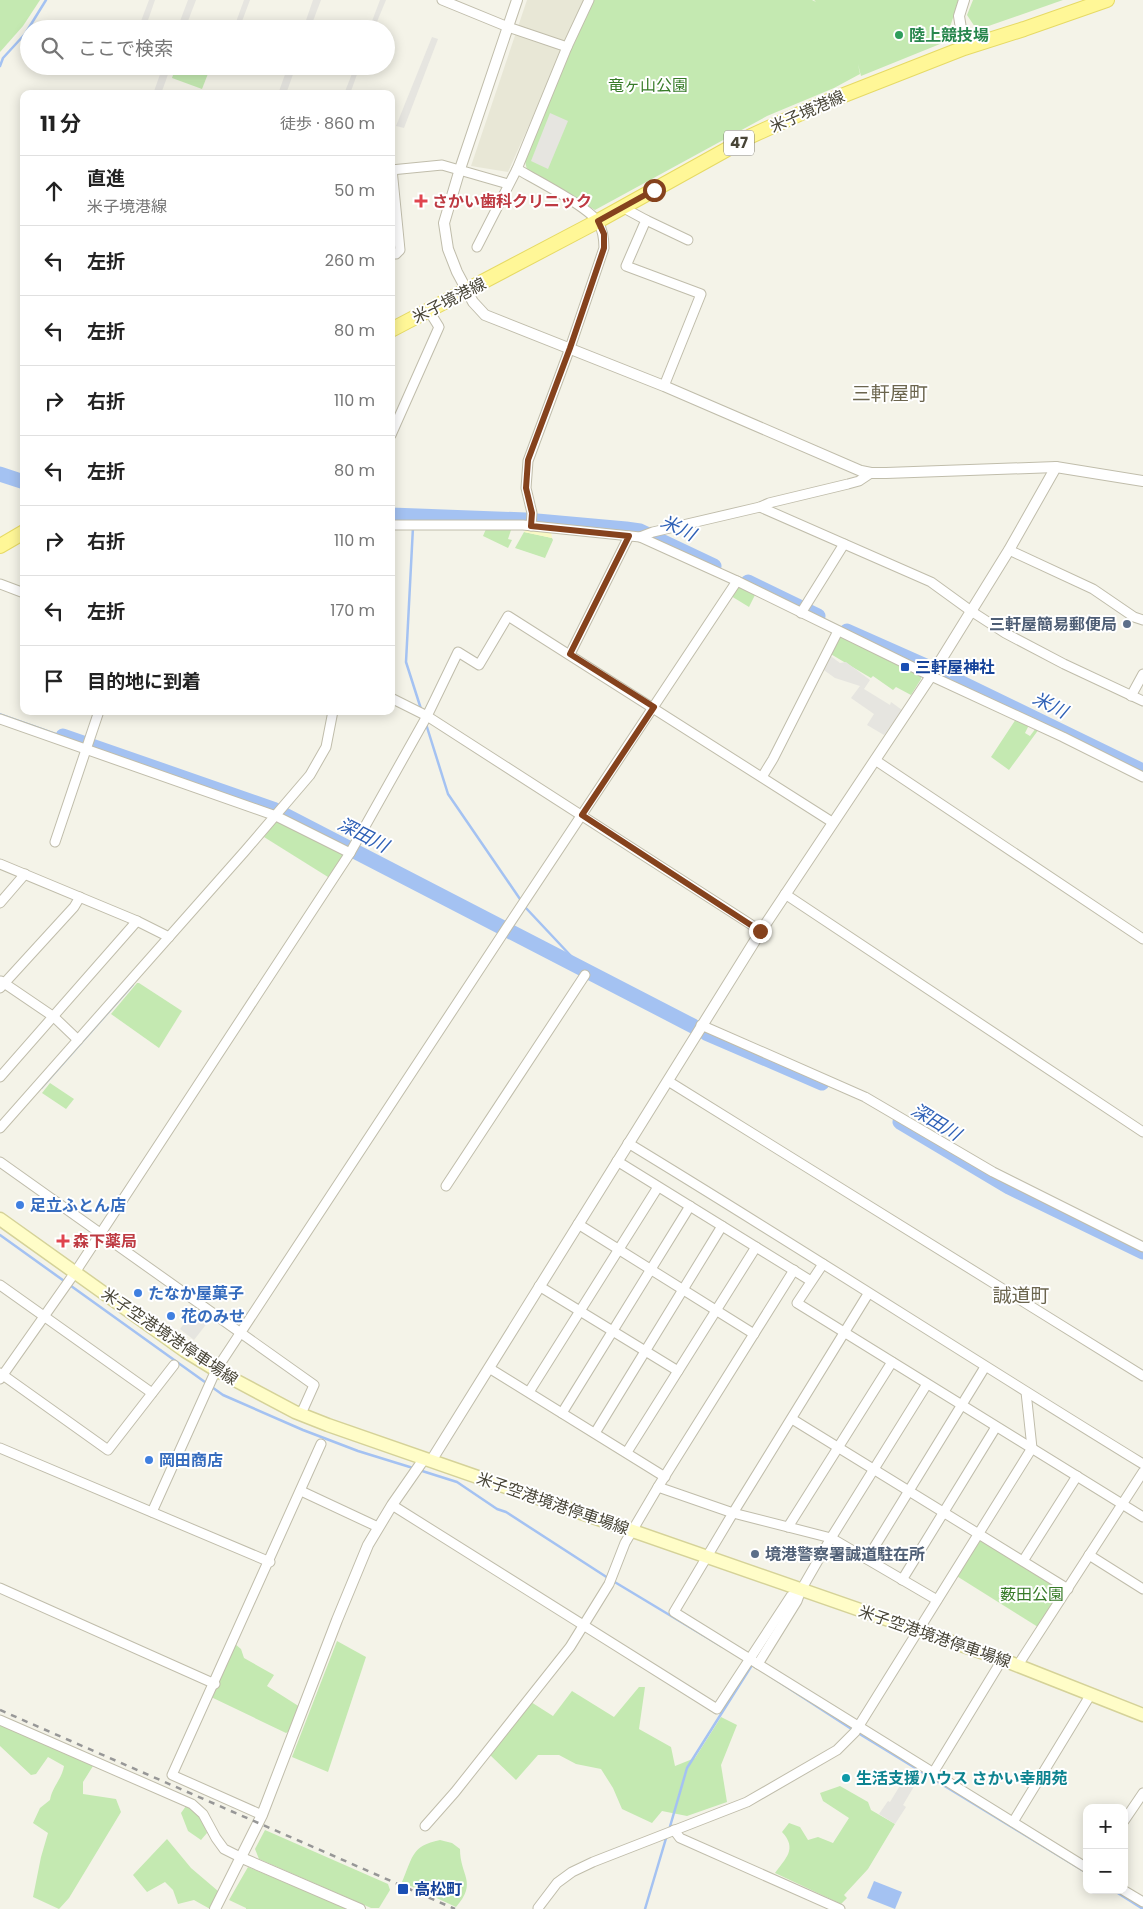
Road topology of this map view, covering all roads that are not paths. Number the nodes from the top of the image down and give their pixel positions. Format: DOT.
graph roads {
  1 [pos="442,0"];
  2 [pos="517,0"];
  3 [pos="589,0"];
  4 [pos="964,0"];
  5 [pos="1107,0"];
  6 [pos="508,27"];
  7 [pos="567,47"];
  8 [pos="964,48"];
  9 [pos="518,168"];
  10 [pos="395,169"];
  11 [pos="460,169"];
  12 [pos="508,184"];
  13 [pos="395,199"];
  14 [pos="622,208"];
  15 [pos="646,220"];
  16 [pos="598,221"];
  17 [pos="688,240"];
  18 [pos="477,247"];
  19 [pos="395,254"];
  20 [pos="466,292"];
  21 [pos="429,311"];
  22 [pos="395,328"];
  23 [pos="570,348"];
  24 [pos="664,386"];
  25 [pos="395,426"];
  26 [pos="1056,467"];
  27 [pos="871,473"];
  28 [pos="1143,481"];
  29 [pos="760,508"];
  30 [pos="395,525"];
  31 [pos="531,526"];
  32 [pos="20,534"];
  33 [pos="629,536"];
  34 [pos="640,537"];
  35 [pos="844,544"];
  36 [pos="0,546"];
  37 [pos="1009,550"];
  38 [pos="738,581"];
  39 [pos="0,584"];
  40 [pos="20,592"];
  41 [pos="971,612"];
  42 [pos="802,613"];
  43 [pos="1143,620"];
  44 [pos="838,631"];
  45 [pos="570,654"];
  46 [pos="1143,674"];
  47 [pos="931,676"];
  48 [pos="1132,696"];
  49 [pos="395,700"];
  50 [pos="1143,701"];
  51 [pos="654,707"];
  52 [pos="98,715"];
  53 [pos="332,715"];
  54 [pos="427,716"];
  55 [pos="0,719"];
  56 [pos="86,748"];
  57 [pos="875,760"];
  58 [pos="762,777"];
  59 [pos="1143,777"];
  60 [pos="582,815"];
  61 [pos="276,816"];
  62 [pos="832,822"];
  63 [pos="55,842"];
  64 [pos="350,853"];
  65 [pos="0,864"];
  66 [pos="25,874"];
  67 [pos="785,894"];
  68 [pos="80,897"];
  69 [pos="0,903"];
  70 [pos="137,921"];
  71 [pos="760,931"];
  72 [pos="169,937"];
  73 [pos="1143,939"];
  74 [pos="585,975"];
  75 [pos="1,984"];
  76 [pos="54,1017"];
  77 [pos="701,1025"];
  78 [pos="78,1040"];
  79 [pos="0,1077"];
  80 [pos="668,1081"];
  81 [pos="0,1128"];
  82 [pos="1143,1132"];
  83 [pos="628,1143"];
  84 [pos="617,1161"];
  85 [pos="0,1162"];
  86 [pos="446,1186"];
  87 [pos="658,1187"];
  88 [pos="690,1206"];
  89 [pos="0,1218"];
  90 [pos="578,1224"];
  91 [pos="722,1226"];
  92 [pos="100,1233"];
  93 [pos="756,1247"];
  94 [pos="1143,1247"];
  95 [pos="619,1249"];
  96 [pos="823,1264"];
  97 [pos="651,1269"];
  98 [pos="794,1270"];
  99 [pos="76,1271"];
  100 [pos="811,1281"];
  101 [pos="0,1285"];
  102 [pos="539,1286"];
  103 [pos="683,1289"];
  104 [pos="868,1294"];
  105 [pos="716,1310"];
  106 [pos="580,1311"];
  107 [pos="44,1316"];
  108 [pos="613,1331"];
  109 [pos="844,1332"];
  110 [pos="240,1334"];
  111 [pos="754,1334"];
  112 [pos="645,1351"];
  113 [pos="892,1362"];
  114 [pos="174,1365"];
  115 [pos="985,1367"];
  116 [pos="489,1368"];
  117 [pos="216,1370"];
  118 [pos="678,1371"];
  119 [pos="1,1376"];
  120 [pos="1143,1376"];
  121 [pos="927,1384"];
  122 [pos="529,1392"];
  123 [pos="1026,1392"];
  124 [pos="152,1393"];
  125 [pos="960,1405"];
  126 [pos="562,1413"];
  127 [pos="301,1414"];
  128 [pos="792,1418"];
  129 [pos="996,1427"];
  130 [pos="595,1433"];
  131 [pos="321,1444"];
  132 [pos="839,1447"];
  133 [pos="0,1448"];
  134 [pos="1032,1448"];
  135 [pos="627,1452"];
  136 [pos="427,1460"];
  137 [pos="1143,1464"];
  138 [pos="874,1468"];
  139 [pos="1143,1472"];
  140 [pos="1077,1476"];
  141 [pos="665,1477"];
  142 [pos="658,1487"];
  143 [pos="908,1490"];
  144 [pos="301,1491"];
  145 [pos="1123,1504"];
  146 [pos="392,1506"];
  147 [pos="152,1512"];
  148 [pos="944,1512"];
  149 [pos="732,1513"];
  150 [pos="1143,1517"];
  151 [pos="378,1527"];
  152 [pos="788,1527"];
  153 [pos="632,1530"];
  154 [pos="979,1533"];
  155 [pos="831,1538"];
  156 [pos="1089,1555"];
  157 [pos="707,1556"];
  158 [pos="867,1559"];
  159 [pos="1023,1561"];
  160 [pos="270,1562"];
  161 [pos="902,1580"];
  162 [pos="0,1588"];
  163 [pos="1068,1589"];
  164 [pos="1143,1589"];
  165 [pos="801,1590"];
  166 [pos="937,1600"];
  167 [pos="583,1625"];
  168 [pos="919,1630"];
  169 [pos="1001,1659"];
  170 [pos="754,1661"];
  171 [pos="1018,1665"];
  172 [pos="214,1684"];
  173 [pos="1091,1694"];
  174 [pos="1143,1715"];
  175 [pos="0,1720"];
  176 [pos="857,1729"];
  177 [pos="933,1773"];
  178 [pos="1141,1798"];
  179 [pos="262,1815"];
  180 [pos="1128,1816"];
  181 [pos="1013,1822"];
  182 [pos="425,1826"];
  183 [pos="674,1830"];
  184 [pos="242,1858"];
  185 [pos="1083,1866"];
  186 [pos="1128,1893"];
  187 [pos="1143,1902"];
  188 [pos="538,1908"];
  189 [pos="216,1909"];
  190 [pos="360,1909"];
  191 [pos="840,1909"];
  1 -- 6 [label="street"];
  2 -- 6 [label="street"];
  3 -- 7 [label="street"];
  4 -- 8 [label="street"];
  5 -- 8 [label="main road, 米子境港線 / 47"];
  6 -- 7 [label="street"];
  6 -- 11 [label="street"];
  7 -- 9 [label="street"];
  8 -- 14 [label="main road, 米子境港線 / 47"];
  9 -- 12 [label="street"];
  9 -- 16 [label="street"];
  10 -- 11 [label="street"];
  11 -- 12 [label="street"];
  11 -- 20 [label="street"];
  12 -- 18 [label="street"];
  13 -- 19 [label="street"];
  14 -- 15 [label="street"];
  14 -- 16 [label="main road, 米子境港線 / 47"];
  15 -- 17 [label="street"];
  15 -- 24 [label="street"];
  16 -- 20 [label="main road, 米子境港線 / 47"];
  16 -- 23 [label="street"];
  20 -- 21 [label="main road, 米子境港線 / 47"];
  20 -- 23 [label="street"];
  21 -- 22 [label="main road, 米子境港線 / 47"];
  21 -- 25 [label="street"];
  23 -- 24 [label="street"];
  23 -- 31 [label="street"];
  24 -- 27 [label="street"];
  26 -- 27 [label="street"];
  26 -- 28 [label="street"];
  26 -- 37 [label="street"];
  27 -- 29 [label="street"];
  29 -- 34 [label="street"];
  29 -- 35 [label="street"];
  30 -- 31 [label="street"];
  31 -- 33 [label="street"];
  32 -- 36 [label="main road"];
  33 -- 34 [label="street"];
  33 -- 45 [label="street"];
  34 -- 38 [label="street"];
  35 -- 41 [label="street"];
  35 -- 42 [label="street"];
  37 -- 41 [label="street"];
  37 -- 43 [label="street"];
  38 -- 42 [label="street"];
  38 -- 51 [label="street"];
  39 -- 40 [label="street"];
  41 -- 47 [label="street"];
  41 -- 48 [label="street"];
  42 -- 44 [label="street"];
  44 -- 47 [label="street"];
  44 -- 58 [label="street"];
  45 -- 51 [label="street"];
  45 -- 54 [label="street"];
  46 -- 48 [label="street"];
  47 -- 57 [label="street"];
  47 -- 59 [label="street"];
  48 -- 50 [label="street"];
  49 -- 54 [label="street"];
  51 -- 58 [label="street"];
  51 -- 60 [label="street"];
  52 -- 56 [label="street"];
  53 -- 61 [label="street"];
  54 -- 60 [label="street"];
  54 -- 64 [label="street"];
  55 -- 56 [label="street"];
  56 -- 61 [label="street"];
  56 -- 63 [label="street"];
  57 -- 62 [label="street"];
  57 -- 73 [label="street"];
  58 -- 62 [label="street"];
  60 -- 71 [label="street"];
  60 -- 110 [label="street"];
  61 -- 64 [label="street"];
  61 -- 72 [label="street"];
  62 -- 67 [label="street"];
  64 -- 92 [label="street"];
  65 -- 66 [label="street"];
  66 -- 68 [label="street"];
  66 -- 69 [label="street"];
  67 -- 71 [label="street"];
  67 -- 82 [label="street"];
  68 -- 70 [label="street"];
  68 -- 75 [label="street"];
  70 -- 72 [label="street"];
  70 -- 76 [label="street"];
  71 -- 77 [label="street"];
  72 -- 78 [label="street"];
  74 -- 86 [label="street"];
  75 -- 76 [label="street"];
  76 -- 78 [label="street"];
  76 -- 79 [label="street"];
  77 -- 80 [label="street"];
  77 -- 94 [label="street"];
  78 -- 81 [label="street"];
  80 -- 83 [label="street"];
  80 -- 120 [label="street"];
  83 -- 84 [label="street"];
  83 -- 96 [label="street"];
  84 -- 87 [label="street"];
  84 -- 90 [label="street"];
  85 -- 92 [label="street"];
  87 -- 88 [label="street"];
  87 -- 95 [label="street"];
  88 -- 91 [label="street"];
  88 -- 97 [label="street"];
  89 -- 99 [label="main road, 米子空港境港停車場線"];
  90 -- 95 [label="street"];
  90 -- 102 [label="street"];
  91 -- 93 [label="street"];
  91 -- 103 [label="street"];
  92 -- 99 [label="street"];
  92 -- 110 [label="street"];
  93 -- 98 [label="street"];
  93 -- 105 [label="street"];
  95 -- 97 [label="street"];
  95 -- 106 [label="street"];
  96 -- 100 [label="street"];
  96 -- 104 [label="street"];
  97 -- 103 [label="street"];
  97 -- 108 [label="street"];
  98 -- 100 [label="street"];
  98 -- 111 [label="street"];
  99 -- 107 [label="street"];
  99 -- 117 [label="main road, 米子空港境港停車場線"];
  100 -- 109 [label="street"];
  101 -- 107 [label="street"];
  102 -- 106 [label="street"];
  102 -- 116 [label="street"];
  103 -- 105 [label="street"];
  103 -- 112 [label="street"];
  104 -- 109 [label="street"];
  104 -- 115 [label="street"];
  105 -- 111 [label="street"];
  105 -- 118 [label="street"];
  106 -- 108 [label="street"];
  106 -- 122 [label="street"];
  107 -- 119 [label="street"];
  107 -- 124 [label="street"];
  108 -- 112 [label="street"];
  108 -- 126 [label="street"];
  109 -- 113 [label="street"];
  109 -- 128 [label="street"];
  110 -- 117 [label="street"];
  110 -- 127 [label="street"];
  111 -- 141 [label="street"];
  112 -- 118 [label="street"];
  112 -- 130 [label="street"];
  113 -- 121 [label="street"];
  113 -- 132 [label="street"];
  114 -- 124 [label="street"];
  115 -- 123 [label="street"];
  115 -- 125 [label="street"];
  116 -- 122 [label="street"];
  116 -- 136 [label="street"];
  117 -- 127 [label="main road, 米子空港境港停車場線"];
  117 -- 147 [label="street"];
  118 -- 135 [label="street"];
  119 -- 124 [label="street"];
  121 -- 125 [label="street"];
  121 -- 138 [label="street"];
  122 -- 126 [label="street"];
  123 -- 134 [label="street"];
  123 -- 137 [label="street"];
  125 -- 129 [label="street"];
  125 -- 143 [label="street"];
  126 -- 130 [label="street"];
  127 -- 136 [label="main road, 米子空港境港停車場線"];
  128 -- 132 [label="street"];
  128 -- 149 [label="street"];
  129 -- 134 [label="street"];
  129 -- 148 [label="street"];
  130 -- 135 [label="street"];
  131 -- 144 [label="street"];
  132 -- 138 [label="street"];
  132 -- 152 [label="street"];
  133 -- 147 [label="street"];
  134 -- 140 [label="street"];
  134 -- 154 [label="street"];
  135 -- 141 [label="street"];
  136 -- 146 [label="street"];
  136 -- 153 [label="main road, 米子空港境港停車場線"];
  138 -- 143 [label="street"];
  138 -- 155 [label="street"];
  139 -- 145 [label="street"];
  140 -- 145 [label="street"];
  140 -- 159 [label="street"];
  141 -- 142 [label="street"];
  142 -- 149 [label="street"];
  142 -- 153 [label="street"];
  143 -- 148 [label="street"];
  143 -- 158 [label="street"];
  144 -- 151 [label="street"];
  144 -- 160 [label="street"];
  145 -- 150 [label="street"];
  145 -- 156 [label="street"];
  146 -- 151 [label="street"];
  146 -- 167 [label="street"];
  147 -- 160 [label="street"];
  148 -- 154 [label="street"];
  148 -- 161 [label="street"];
  149 -- 152 [label="street"];
  149 -- 157 [label="street"];
  151 -- 179 [label="street"];
  152 -- 155 [label="street"];
  153 -- 157 [label="main road, 米子空港境港停車場線"];
  153 -- 167 [label="street"];
  154 -- 159 [label="street"];
  154 -- 166 [label="street"];
  155 -- 158 [label="street"];
  155 -- 165 [label="street"];
  156 -- 163 [label="street"];
  156 -- 164 [label="street"];
  157 -- 165 [label="main road, 米子空港境港停車場線"];
  157 -- 170 [label="street"];
  158 -- 161 [label="street"];
  159 -- 163 [label="street"];
  160 -- 172 [label="street"];
  161 -- 166 [label="street"];
  162 -- 172 [label="street"];
  163 -- 171 [label="street"];
  165 -- 168 [label="main road, 米子空港境港停車場線"];
  165 -- 170 [label="street"];
  166 -- 168 [label="street"];
  167 -- 170 [label="street"];
  167 -- 182 [label="street"];
  168 -- 169 [label="main road, 米子空港境港停車場線"];
  168 -- 176 [label="street"];
  169 -- 171 [label="main road, 米子空港境港停車場線"];
  169 -- 177 [label="street"];
  170 -- 176 [label="street"];
  171 -- 173 [label="main road, 米子空港境港停車場線"];
  172 -- 179 [label="street"];
  173 -- 174 [label="main road, 米子空港境港停車場線"];
  173 -- 181 [label="street"];
  175 -- 184 [label="street"];
  176 -- 177 [label="street"];
  176 -- 183 [label="street"];
  177 -- 181 [label="street"];
  178 -- 180 [label="street"];
  179 -- 184 [label="street"];
  181 -- 185 [label="street"];
  183 -- 188 [label="street"];
  183 -- 191 [label="street"];
  184 -- 189 [label="street"];
  184 -- 190 [label="street"];
  186 -- 187 [label="street"];
}
